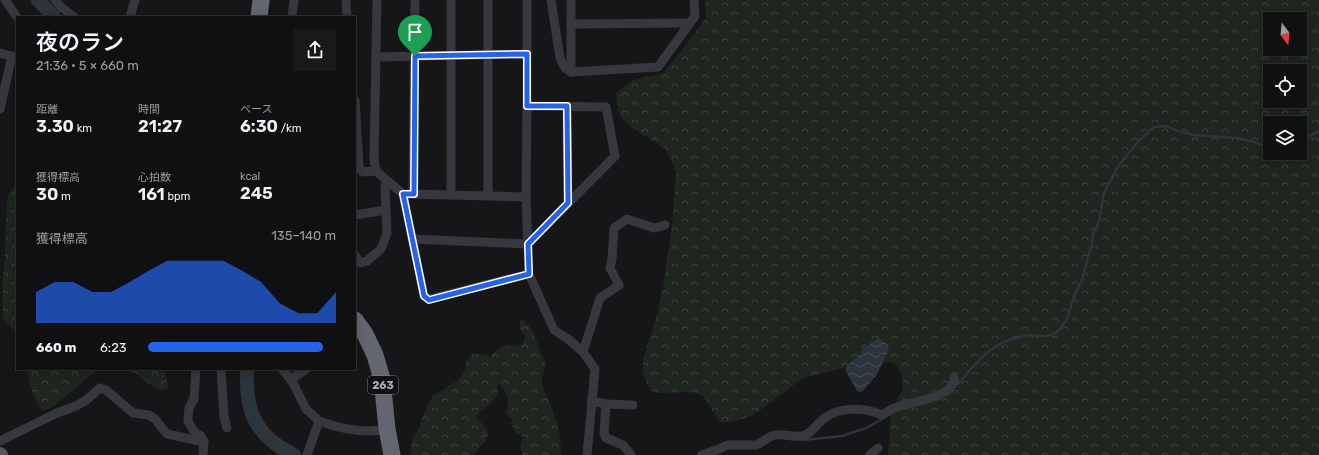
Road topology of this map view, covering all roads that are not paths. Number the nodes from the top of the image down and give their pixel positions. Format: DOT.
graph roads {
  1 [pos="5,0"];
  2 [pos="55,0"];
  3 [pos="135,0"];
  4 [pos="261,0"];
  5 [pos="294,0"];
  6 [pos="346,0"];
  7 [pos="377,0"];
  8 [pos="415,0"];
  9 [pos="451,0"];
  10 [pos="488,0"];
  11 [pos="527,0"];
  12 [pos="551,0"];
  13 [pos="571,0"];
  14 [pos="694,0"];
  15 [pos="16,16"];
  16 [pos="73,16"];
  17 [pos="130,16"];
  18 [pos="259,16"];
  19 [pos="292,16"];
  20 [pos="347,16"];
  21 [pos="690,23"];
  22 [pos="571,24"];
  23 [pos="0,53"];
  24 [pos="527,54"];
  25 [pos="488,55"];
  26 [pos="415,56"];
  27 [pos="451,56"];
  28 [pos="376,57"];
  29 [pos="571,72"];
  30 [pos="527,106"];
  31 [pos="567,106"];
  32 [pos="0,109"];
  33 [pos="356,116"];
  34 [pos="376,171"];
  35 [pos="359,172"];
  36 [pos="389,182"];
  37 [pos="403,194"];
  38 [pos="414,194"];
  39 [pos="451,194"];
  40 [pos="488,196"];
  41 [pos="526,197"];
  42 [pos="568,203"];
  43 [pos="386,210"];
  44 [pos="356,215"];
  45 [pos="665,225"];
  46 [pos="412,239"];
  47 [pos="528,244"];
  48 [pos="356,256"];
  49 [pos="529,274"];
  50 [pos="357,328"];
  51 [pos="583,352"];
  52 [pos="196,370"];
  53 [pos="221,370"];
  54 [pos="283,370"];
  55 [pos="305,370"];
  56 [pos="954,378"];
  57 [pos="290,380"];
  58 [pos="591,401"];
  59 [pos="606,404"];
  60 [pos="633,405"];
  61 [pos="319,421"];
  62 [pos="228,428"];
  63 [pos="387,429"];
  64 [pos="0,441"];
  65 [pos="204,442"];
  66 [pos="878,448"];
  67 [pos="308,452"];
  68 [pos="203,455"];
  69 [pos="392,455"];
  70 [pos="587,455"];
  71 [pos="631,455"];
  72 [pos="702,455"];
  73 [pos="870,455"];
  1 -- 15 [label="street"];
  2 -- 16 [label="street"];
  3 -- 17 [label="street"];
  4 -- 18 [label="highway"];
  5 -- 19 [label="street"];
  6 -- 20 [label="street"];
  7 -- 28 [label="street"];
  8 -- 26 [label="street"];
  9 -- 27 [label="street"];
  10 -- 25 [label="street"];
  11 -- 24 [label="street"];
  12 -- 29 [label="street"];
  13 -- 22 [label="street"];
  14 -- 21 [label="street"];
  21 -- 22 [label="street"];
  21 -- 29 [label="street"];
  22 -- 29 [label="street"];
  23 -- 32 [label="street"];
  24 -- 25 [label="street"];
  24 -- 30 [label="street"];
  25 -- 27 [label="street"];
  25 -- 40 [label="street"];
  26 -- 27 [label="street"];
  26 -- 28 [label="street"];
  26 -- 38 [label="street"];
  27 -- 39 [label="street"];
  28 -- 34 [label="street"];
  30 -- 31 [label="street"];
  30 -- 41 [label="street"];
  31 -- 42 [label="street"];
  31 -- 42 [label="street"];
  33 -- 35 [label="street"];
  34 -- 35 [label="street"];
  34 -- 36 [label="street"];
  36 -- 37 [label="street"];
  36 -- 43 [label="street"];
  37 -- 38 [label="street"];
  37 -- 46 [label="street"];
  38 -- 39 [label="street"];
  39 -- 40 [label="street"];
  40 -- 41 [label="street"];
  41 -- 47 [label="street"];
  42 -- 47 [label="street"];
  43 -- 44 [label="street"];
  43 -- 48 [label="street"];
  45 -- 51 [label="street"];
  46 -- 47 [label="street"];
  46 -- 49 [label="street"];
  47 -- 49 [label="street"];
  49 -- 51 [label="street"];
  50 -- 63 [label="highway, 263"];
  51 -- 58 [label="street"];
  52 -- 65 [label="street"];
  53 -- 62 [label="street"];
  54 -- 57 [label="street"];
  55 -- 57 [label="street"];
  56 -- 72 [label="street"];
  57 -- 61 [label="street"];
  58 -- 59 [label="street"];
  58 -- 70 [label="street"];
  59 -- 60 [label="street"];
  59 -- 71 [label="street"];
  61 -- 63 [label="street"];
  61 -- 67 [label="street"];
  63 -- 69 [label="highway, 263"];
  64 -- 65 [label="street"];
  65 -- 68 [label="street"];
  66 -- 73 [label="street"];
}
